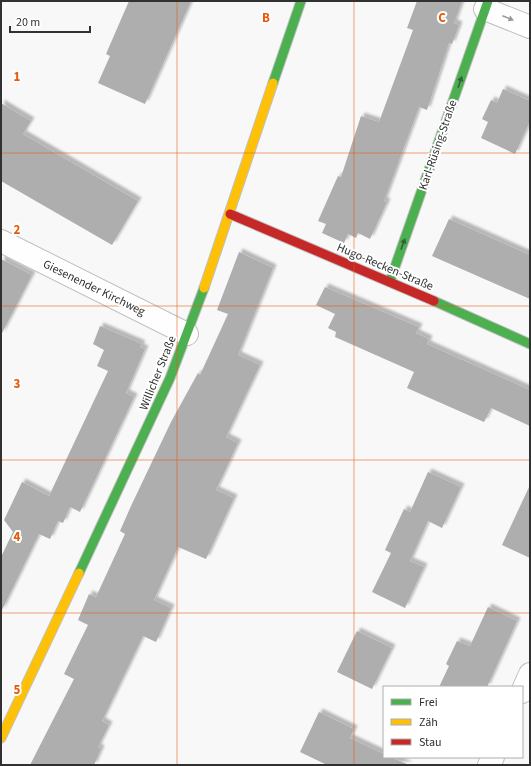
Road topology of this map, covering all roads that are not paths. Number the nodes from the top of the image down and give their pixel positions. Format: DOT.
graph roads {
  1 [pos="301,1"];
  2 [pos="487,5"];
  3 [pos="530,27"];
  4 [pos="230,214"];
  5 [pos="1,241"];
  6 [pos="390,281"];
  7 [pos="187,334"];
  8 [pos="530,344"];
  9 [pos="530,674"];
  10 [pos="523,690"];
  11 [pos="7,712"];
  12 [pos="1,738"];
  1 -- 4 [label="street, Willicher Straße"];
  2 -- 3 [label="street, Karl-Rüsing-Straße, one-way"];
  6 -- 2 [label="street, Karl-Rüsing-Straße, one-way"];
  4 -- 6 [label="street, Hugo-Recken-Straße"];
  4 -- 7 [label="street, Willicher Straße"];
  5 -- 7 [label="street, Giesenender Kirchweg"];
  6 -- 8 [label="street, Hugo-Recken-Straße"];
  7 -- 11 [label="street, Willicher Straße"];
  9 -- 10 [label="street"];
  11 -- 12 [label="street, Willicher Straße"];
}
